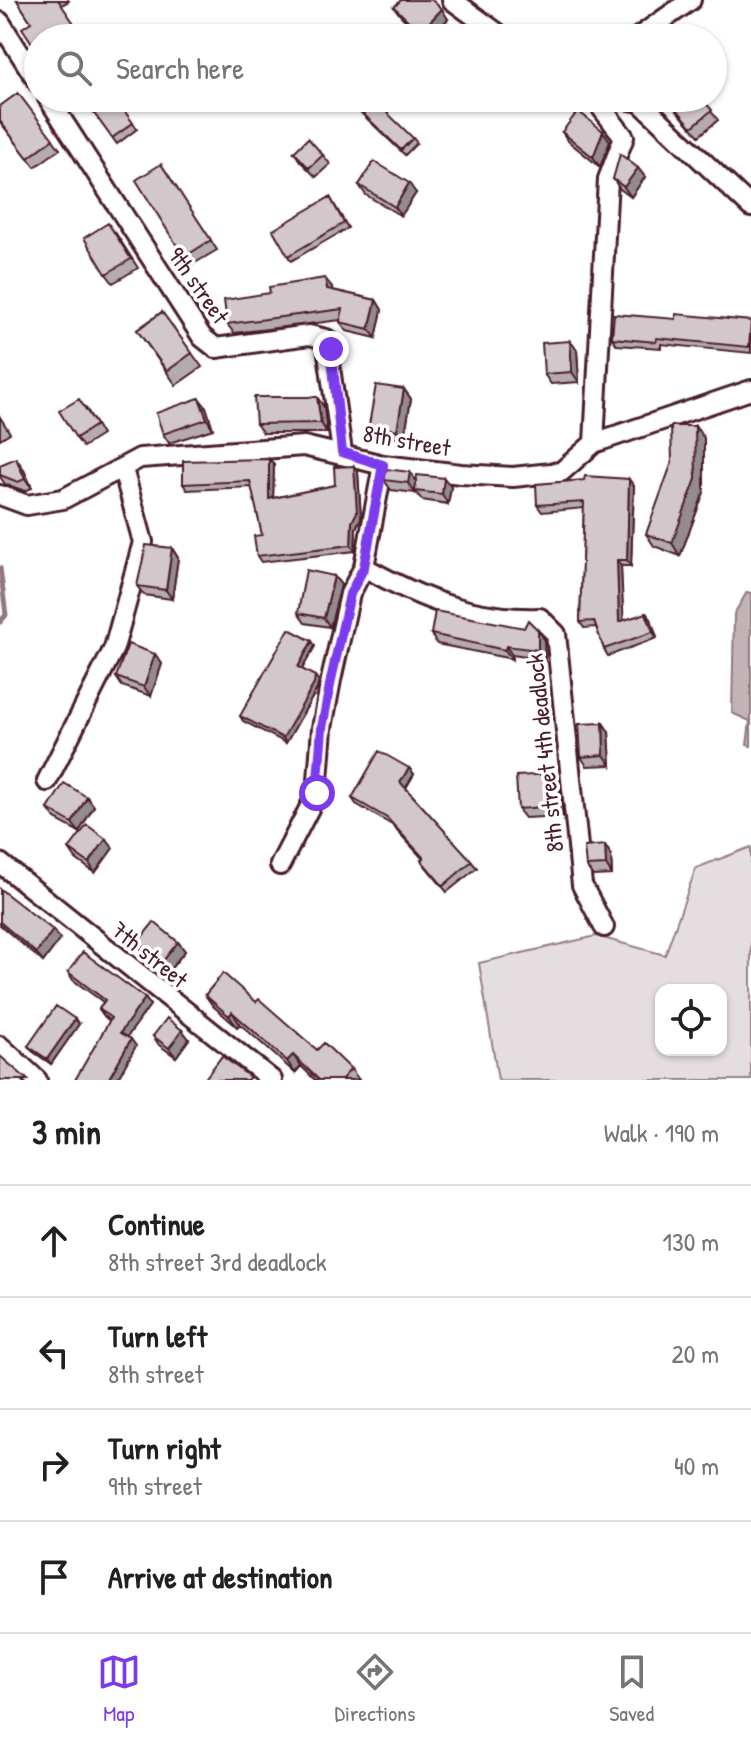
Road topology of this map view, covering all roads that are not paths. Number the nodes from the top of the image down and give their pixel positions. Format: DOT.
graph roads {
  1 [pos="452,0"];
  2 [pos="691,0"];
  3 [pos="0,22"];
  4 [pos="485,24"];
  5 [pos="657,24"];
  6 [pos="24,60"];
  7 [pos="57,112"];
  8 [pos="605,112"];
  9 [pos="651,112"];
  10 [pos="751,207"];
  11 [pos="751,390"];
  12 [pos="594,443"];
  13 [pos="342,452"];
  14 [pos="383,465"];
  15 [pos="123,469"];
  16 [pos="0,495"];
  17 [pos="364,567"];
  18 [pos="47,781"];
  19 [pos="0,863"];
  20 [pos="280,865"];
  21 [pos="604,927"];
  22 [pos="0,1046"];
  23 [pos="37,1080"];
  24 [pos="272,1080"];
  1 -- 4 [label="street"];
  2 -- 5 [label="street"];
  3 -- 6 [label="street"];
  7 -- 13 [label="street, 9th street"];
  8 -- 12 [label="street"];
  9 -- 10 [label="street"];
  11 -- 12 [label="street, 8th street"];
  12 -- 14 [label="street, 8th street"];
  13 -- 14 [label="street, 8th street"];
  13 -- 15 [label="street, 8th street"];
  14 -- 17 [label="street"];
  15 -- 16 [label="street, 8th street"];
  15 -- 18 [label="street"];
  17 -- 20 [label="street"];
  17 -- 21 [label="street, 8th street 4th deadlock"];
  19 -- 24 [label="street, 7th street"];
  22 -- 23 [label="street"];
}
